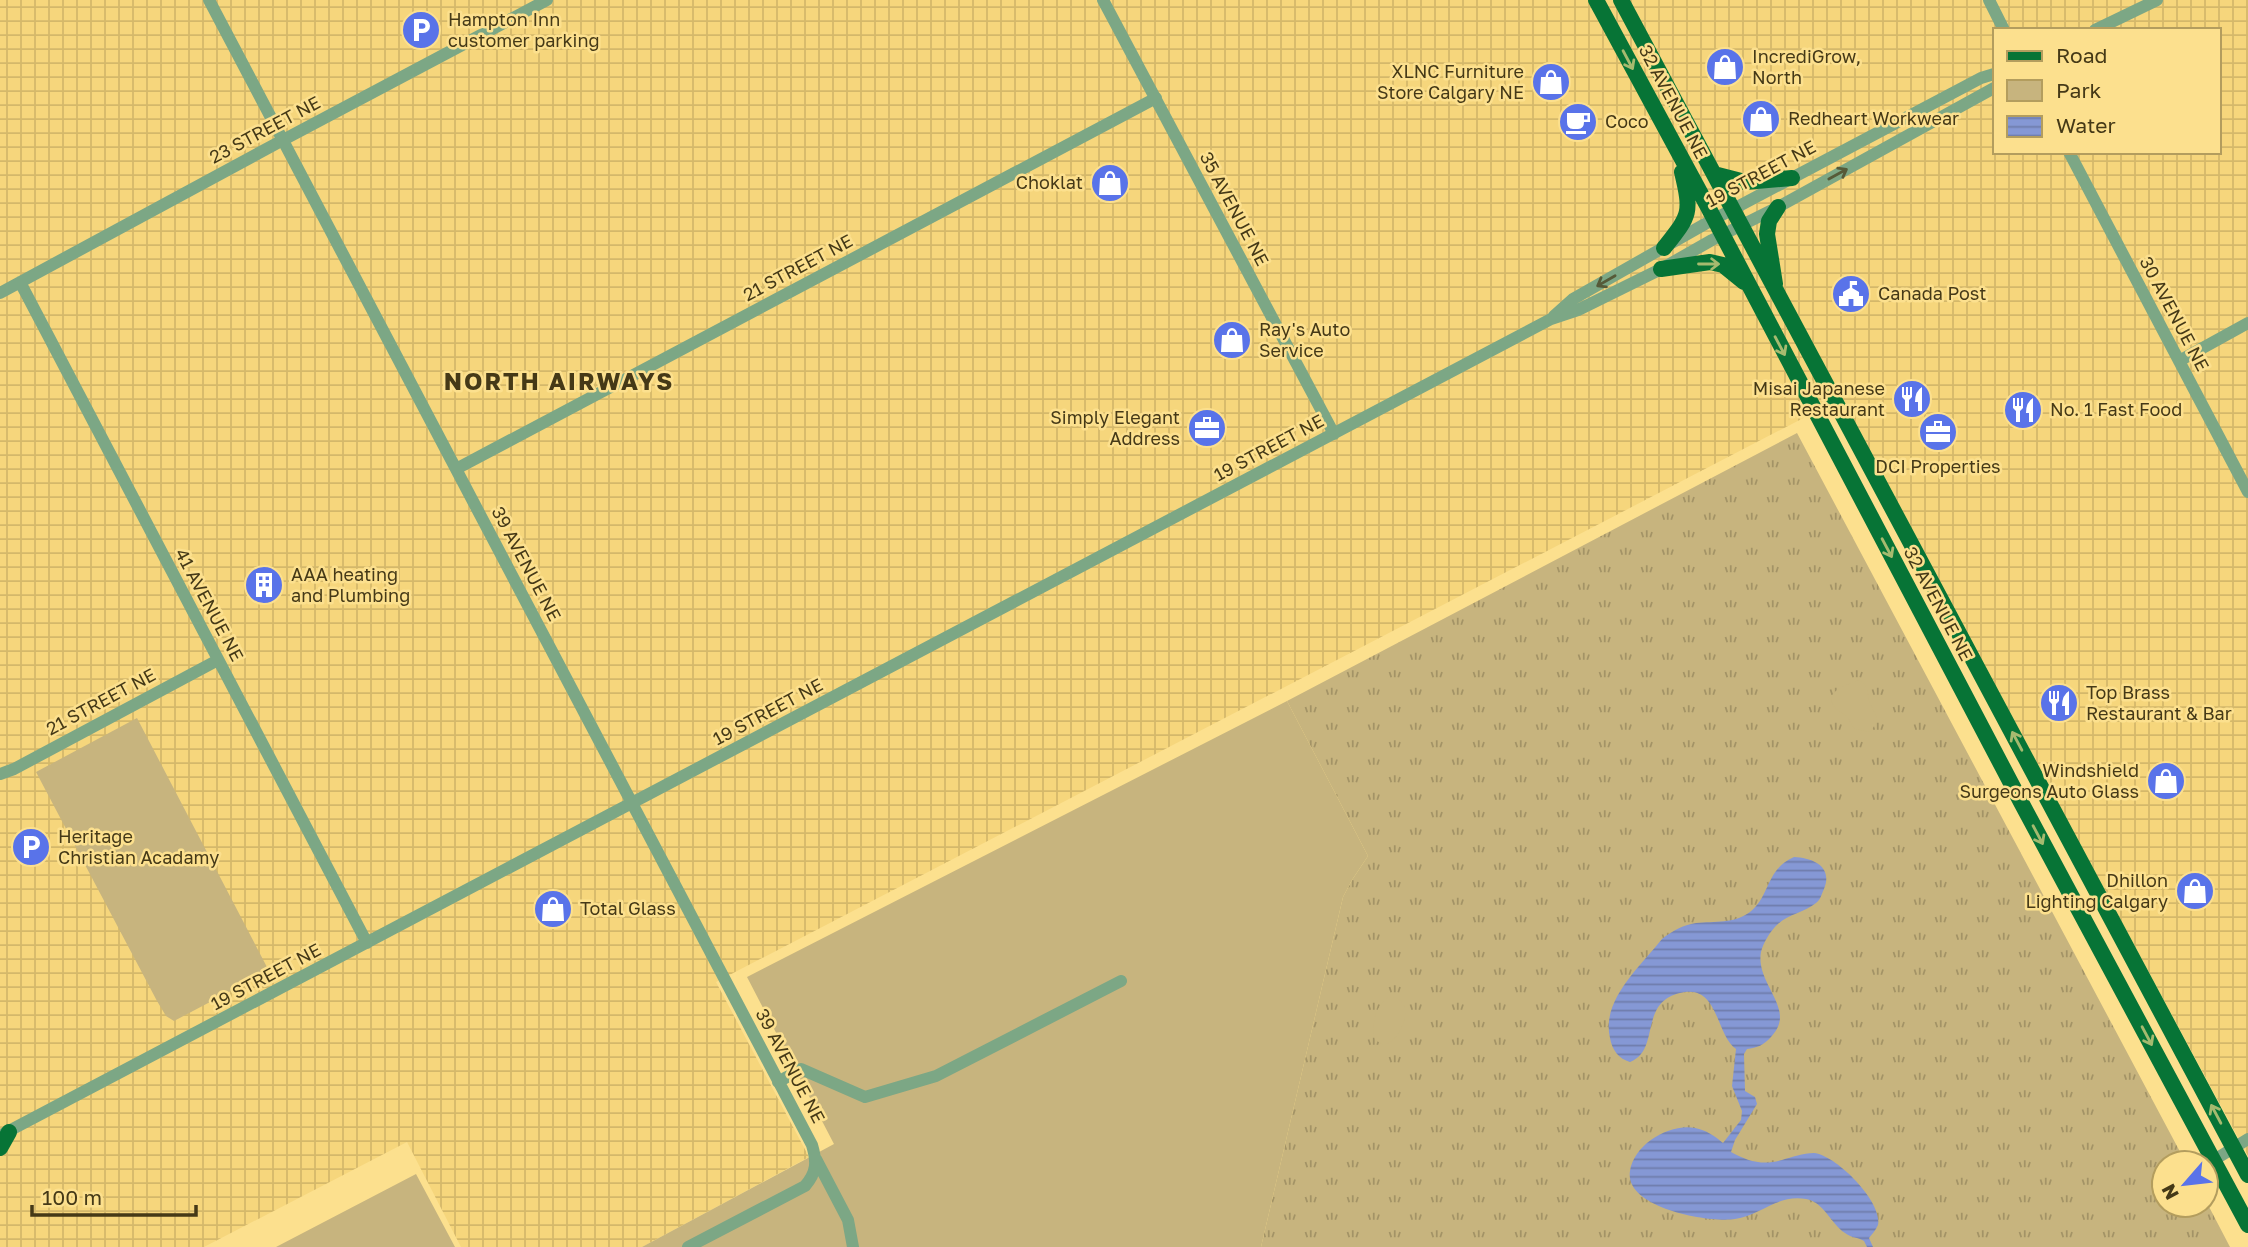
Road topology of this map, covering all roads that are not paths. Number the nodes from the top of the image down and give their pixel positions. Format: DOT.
graph roads {
  1 [pos="209,0"];
  2 [pos="1103,0"];
  3 [pos="1596,0"];
  4 [pos="1621,0"];
  5 [pos="1989,0"];
  6 [pos="2157,0"];
  7 [pos="540,1"];
  8 [pos="2003,28"];
  9 [pos="2099,28"];
  10 [pos="1993,74"];
  11 [pos="1993,89"];
  12 [pos="1156,99"];
  13 [pos="283,140"];
  14 [pos="1678,153"];
  15 [pos="2070,154"];
  16 [pos="1714,174"];
  17 [pos="1792,178"];
  18 [pos="1778,207"];
  19 [pos="1732,211"];
  20 [pos="1714,219"];
  21 [pos="1741,226"];
  22 [pos="1722,235"];
  23 [pos="1664,248"];
  24 [pos="1661,269"];
  25 [pos="20,282"];
  26 [pos="1749,286"];
  27 [pos="0,293"];
  28 [pos="1776,293"];
  29 [pos="1552,319"];
  30 [pos="2248,323"];
  31 [pos="2179,360"];
  32 [pos="1334,434"];
  33 [pos="456,469"];
  34 [pos="2248,492"];
  35 [pos="218,660"];
  36 [pos="0,774"];
  37 [pos="632,803"];
  38 [pos="367,943"];
  39 [pos="1121,981"];
  40 [pos="778,1082"];
  41 [pos="4,1134"];
  42 [pos="2241,1143"];
  43 [pos="0,1148"];
  44 [pos="2208,1149"];
  45 [pos="2220,1156"];
  46 [pos="816,1159"];
  47 [pos="2220,1171"];
  48 [pos="2248,1175"];
  49 [pos="2248,1225"];
  50 [pos="688,1247"];
  51 [pos="853,1247"];
  1 -- 13 [label="street, 39 AVENUE NE"];
  2 -- 12 [label="street, 35 AVENUE NE"];
  3 -- 14 [label="main road, 32 AVENUE NE, one-way"];
  4 -- 16 [label="main road, 32 AVENUE NE"];
  5 -- 8 [label="street"];
  6 -- 9 [label="street"];
  7 -- 13 [label="street, 23 STREET NE"];
  10 -- 17 [label="street, 19 STREET NE"];
  18 -- 11 [label="street, 19 STREET NE, one-way"];
  12 -- 32 [label="street, 35 AVENUE NE"];
  12 -- 33 [label="street, 21 STREET NE"];
  13 -- 25 [label="street, 23 STREET NE"];
  13 -- 33 [label="street, 39 AVENUE NE"];
  14 -- 20 [label="main road, 32 AVENUE NE"];
  14 -- 23 [label="main road"];
  15 -- 31 [label="street, 30 AVENUE NE"];
  16 -- 17 [label="main road"];
  16 -- 19 [label="main road, 32 AVENUE NE"];
  17 -- 19 [label="street, 19 STREET NE"];
  18 -- 21 [label="street, 19 STREET NE"];
  18 -- 28 [label="main road"];
  19 -- 20 [label="street, 19 STREET NE"];
  19 -- 21 [label="main road, 32 AVENUE NE"];
  20 -- 22 [label="main road, 32 AVENUE NE"];
  20 -- 23 [label="street, 19 STREET NE"];
  21 -- 22 [label="street, 19 STREET NE"];
  21 -- 28 [label="main road, 32 AVENUE NE"];
  22 -- 24 [label="street, 19 STREET NE"];
  22 -- 26 [label="main road, 32 AVENUE NE"];
  23 -- 29 [label="street, 19 STREET NE, one-way"];
  24 -- 26 [label="main road, one-way"];
  24 -- 29 [label="street, 19 STREET NE"];
  25 -- 27 [label="street, 23 STREET NE"];
  25 -- 35 [label="street, 41 AVENUE NE"];
  26 -- 44 [label="main road, 32 AVENUE NE, one-way"];
  42 -- 28 [label="main road, 32 AVENUE NE, one-way"];
  29 -- 32 [label="street, 19 STREET NE"];
  30 -- 31 [label="street"];
  31 -- 34 [label="street, 30 AVENUE NE"];
  32 -- 37 [label="street, 19 STREET NE"];
  33 -- 37 [label="street, 39 AVENUE NE"];
  35 -- 36 [label="street, 21 STREET NE"];
  35 -- 38 [label="street, 41 AVENUE NE"];
  37 -- 38 [label="street, 19 STREET NE"];
  37 -- 40 [label="street, 39 AVENUE NE"];
  38 -- 41 [label="street, 19 STREET NE"];
  39 -- 40 [label="street"];
  40 -- 46 [label="street, 39 AVENUE NE"];
  41 -- 43 [label="main road"];
  42 -- 45 [label="street"];
  42 -- 48 [label="main road, 32 AVENUE NE"];
  46 -- 50 [label="street"];
  46 -- 51 [label="street, 39 AVENUE NE"];
  47 -- 49 [label="main road, 32 AVENUE NE"];
}
